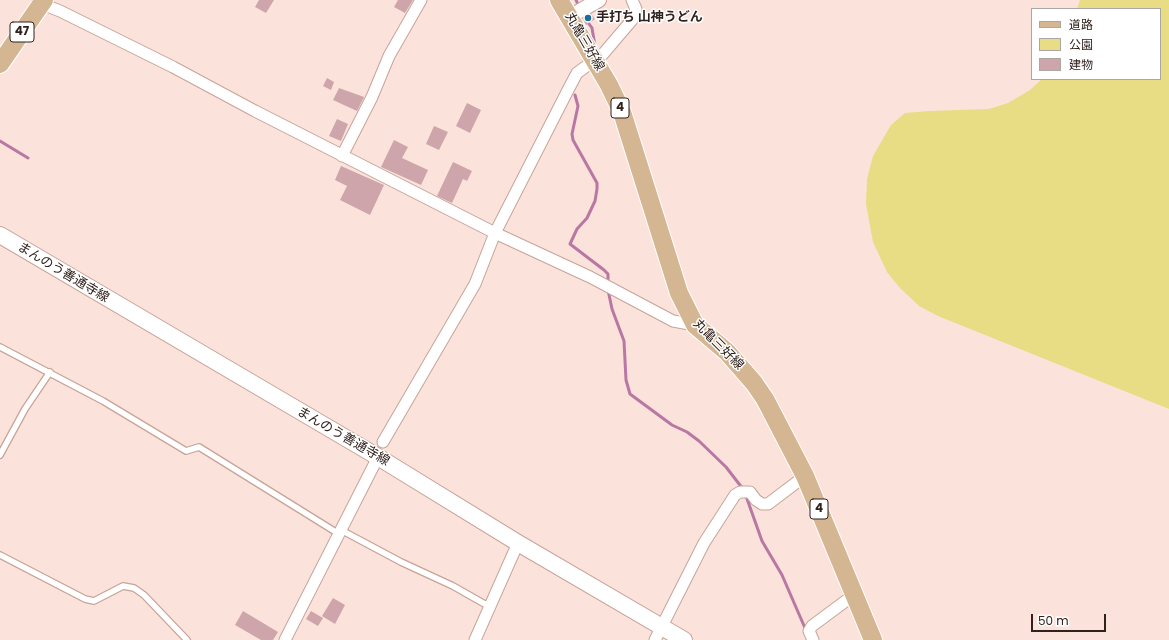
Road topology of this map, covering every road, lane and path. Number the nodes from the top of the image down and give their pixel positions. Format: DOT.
graph roads {
  1 [pos="421,0"];
  2 [pos="559,0"];
  3 [pos="632,0"];
  4 [pos="41,1"];
  5 [pos="583,9"];
  6 [pos="595,61"];
  7 [pos="0,64"];
  8 [pos="342,156"];
  9 [pos="495,233"];
  10 [pos="0,235"];
  11 [pos="695,325"];
  12 [pos="0,347"];
  13 [pos="50,372"];
  14 [pos="380,450"];
  15 [pos="0,455"];
  16 [pos="805,476"];
  17 [pos="340,532"];
  18 [pos="518,544"];
  19 [pos="0,555"];
  20 [pos="855,594"];
  21 [pos="491,607"];
  22 [pos="658,633"];
  23 [pos="187,640"];
  24 [pos="285,640"];
  25 [pos="475,640"];
  26 [pos="684,640"];
  27 [pos="813,640"];
  28 [pos="873,640"];
  1 -- 8 [label="street"];
  2 -- 5 [label="main road, 丸亀三好線 / 4"];
  3 -- 6 [label="street"];
  4 -- 7 [label="main road, 47"];
  4 -- 8 [label="street"];
  5 -- 6 [label="main road, 丸亀三好線 / 4"];
  6 -- 9 [label="street"];
  6 -- 11 [label="main road, 丸亀三好線 / 4"];
  8 -- 9 [label="street"];
  9 -- 11 [label="street"];
  9 -- 14 [label="street"];
  10 -- 14 [label="main road, まんのう善通寺線"];
  11 -- 16 [label="main road, 丸亀三好線 / 4"];
  12 -- 13 [label="lane"];
  13 -- 15 [label="lane"];
  13 -- 17 [label="lane"];
  14 -- 17 [label="street"];
  14 -- 18 [label="main road, まんのう善通寺線"];
  16 -- 20 [label="main road, 丸亀三好線 / 4"];
  16 -- 22 [label="street"];
  17 -- 21 [label="lane"];
  17 -- 24 [label="street"];
  18 -- 21 [label="street"];
  18 -- 22 [label="main road, まんのう善通寺線"];
  19 -- 23 [label="lane"];
  20 -- 27 [label="street"];
  20 -- 28 [label="main road, 丸亀三好線 / 4"];
  21 -- 25 [label="street"];
  22 -- 26 [label="main road, まんのう善通寺線"];
}
